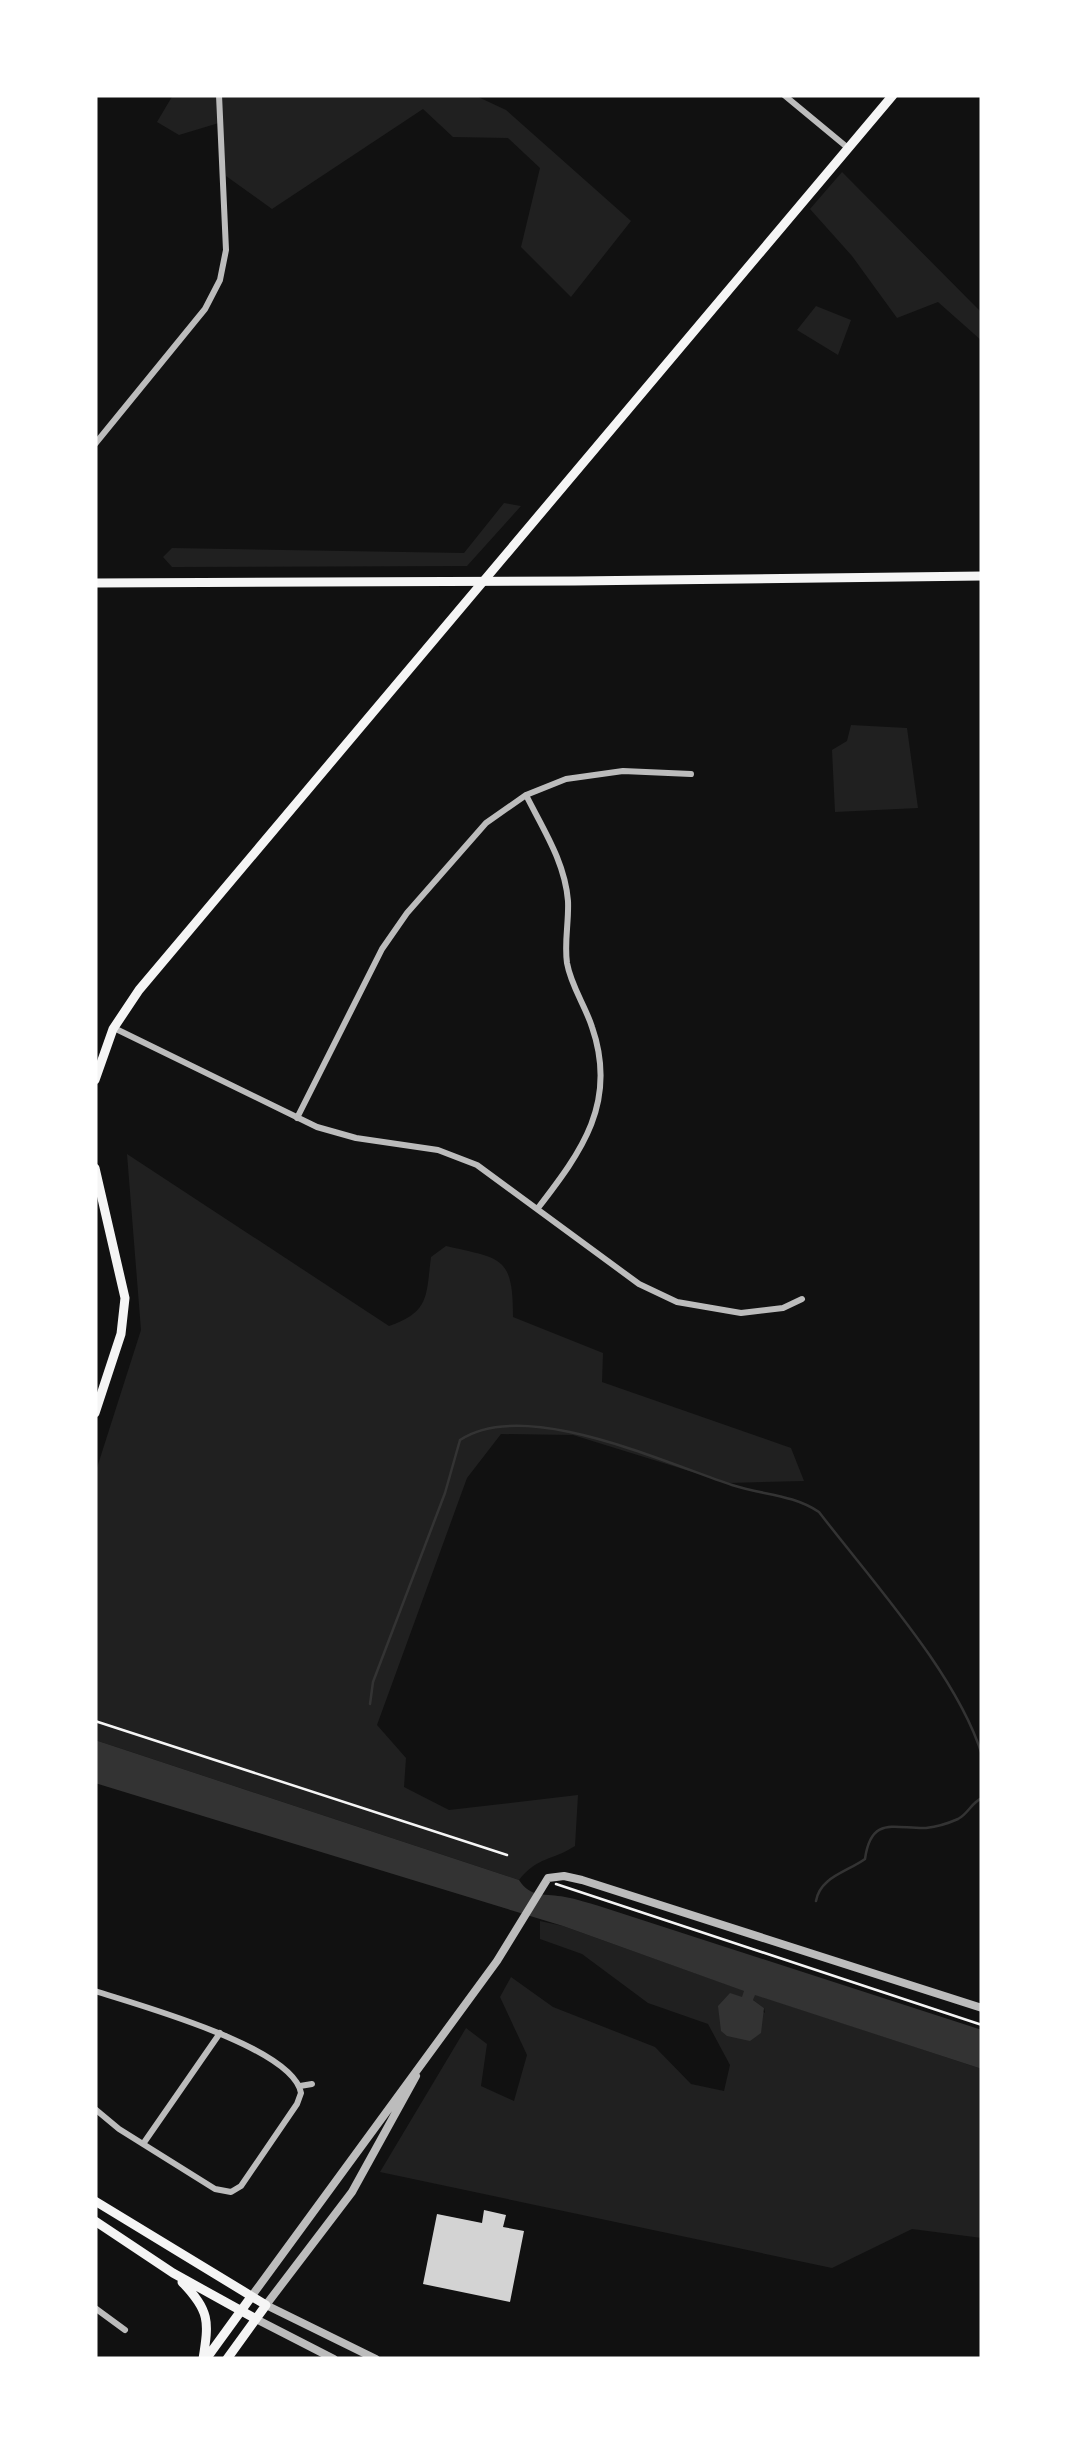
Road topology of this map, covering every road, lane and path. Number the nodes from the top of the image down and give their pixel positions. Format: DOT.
graph roads {
  1 [pos="219,95"];
  2 [pos="784,95"];
  3 [pos="893,95"];
  4 [pos="848,148"];
  5 [pos="95,444"];
  6 [pos="982,576"];
  7 [pos="95,582"];
  8 [pos="481,582"];
  9 [pos="691,774"];
  10 [pos="526,795"];
  11 [pos="114,1028"];
  12 [pos="95,1080"];
  13 [pos="297,1118"];
  14 [pos="95,1168"];
  15 [pos="538,1208"];
  16 [pos="802,1299"];
  17 [pos="95,1413"];
  18 [pos="95,1721"];
  19 [pos="506,1856"];
  20 [pos="548,1878"];
  21 [pos="95,1991"];
  22 [pos="982,2008"];
  23 [pos="982,2025"];
  24 [pos="220,2033"];
  25 [pos="418,2072"];
  26 [pos="312,2084"];
  27 [pos="300,2086"];
  28 [pos="95,2108"];
  29 [pos="142,2144"];
  30 [pos="95,2201"];
  31 [pos="95,2221"];
  32 [pos="173,2273"];
  33 [pos="250,2297"];
  34 [pos="266,2305"];
  35 [pos="95,2308"];
  36 [pos="240,2311"];
  37 [pos="256,2319"];
  38 [pos="125,2330"];
  39 [pos="205,2359"];
  40 [pos="228,2359"];
  41 [pos="334,2359"];
  42 [pos="376,2359"];
  1 -- 5 [label="street"];
  2 -- 4 [label="street"];
  3 -- 4 [label="main road"];
  4 -- 8 [label="main road"];
  6 -- 8 [label="main road"];
  7 -- 8 [label="main road"];
  8 -- 11 [label="main road"];
  9 -- 10 [label="street"];
  10 -- 13 [label="street"];
  10 -- 15 [label="street"];
  11 -- 12 [label="main road"];
  11 -- 13 [label="street"];
  13 -- 15 [label="street"];
  14 -- 17 [label="main road"];
  15 -- 16 [label="street"];
  18 -- 19 [label="path"];
  20 -- 22 [label="street"];
  20 -- 23 [label="path"];
  20 -- 25 [label="street"];
  21 -- 24 [label="street"];
  24 -- 27 [label="street"];
  24 -- 29 [label="street"];
  25 -- 33 [label="street"];
  25 -- 34 [label="street"];
  26 -- 27 [label="street"];
  27 -- 29 [label="street"];
  28 -- 29 [label="street"];
  30 -- 33 [label="main road"];
  31 -- 32 [label="main road"];
  32 -- 36 [label="main road"];
  32 -- 39 [label="main road"];
  33 -- 34 [label="main road"];
  33 -- 36 [label="main road"];
  34 -- 37 [label="main road"];
  34 -- 42 [label="street"];
  35 -- 38 [label="street"];
  36 -- 37 [label="main road"];
  36 -- 39 [label="main road"];
  37 -- 40 [label="main road"];
  37 -- 41 [label="street"];
}
